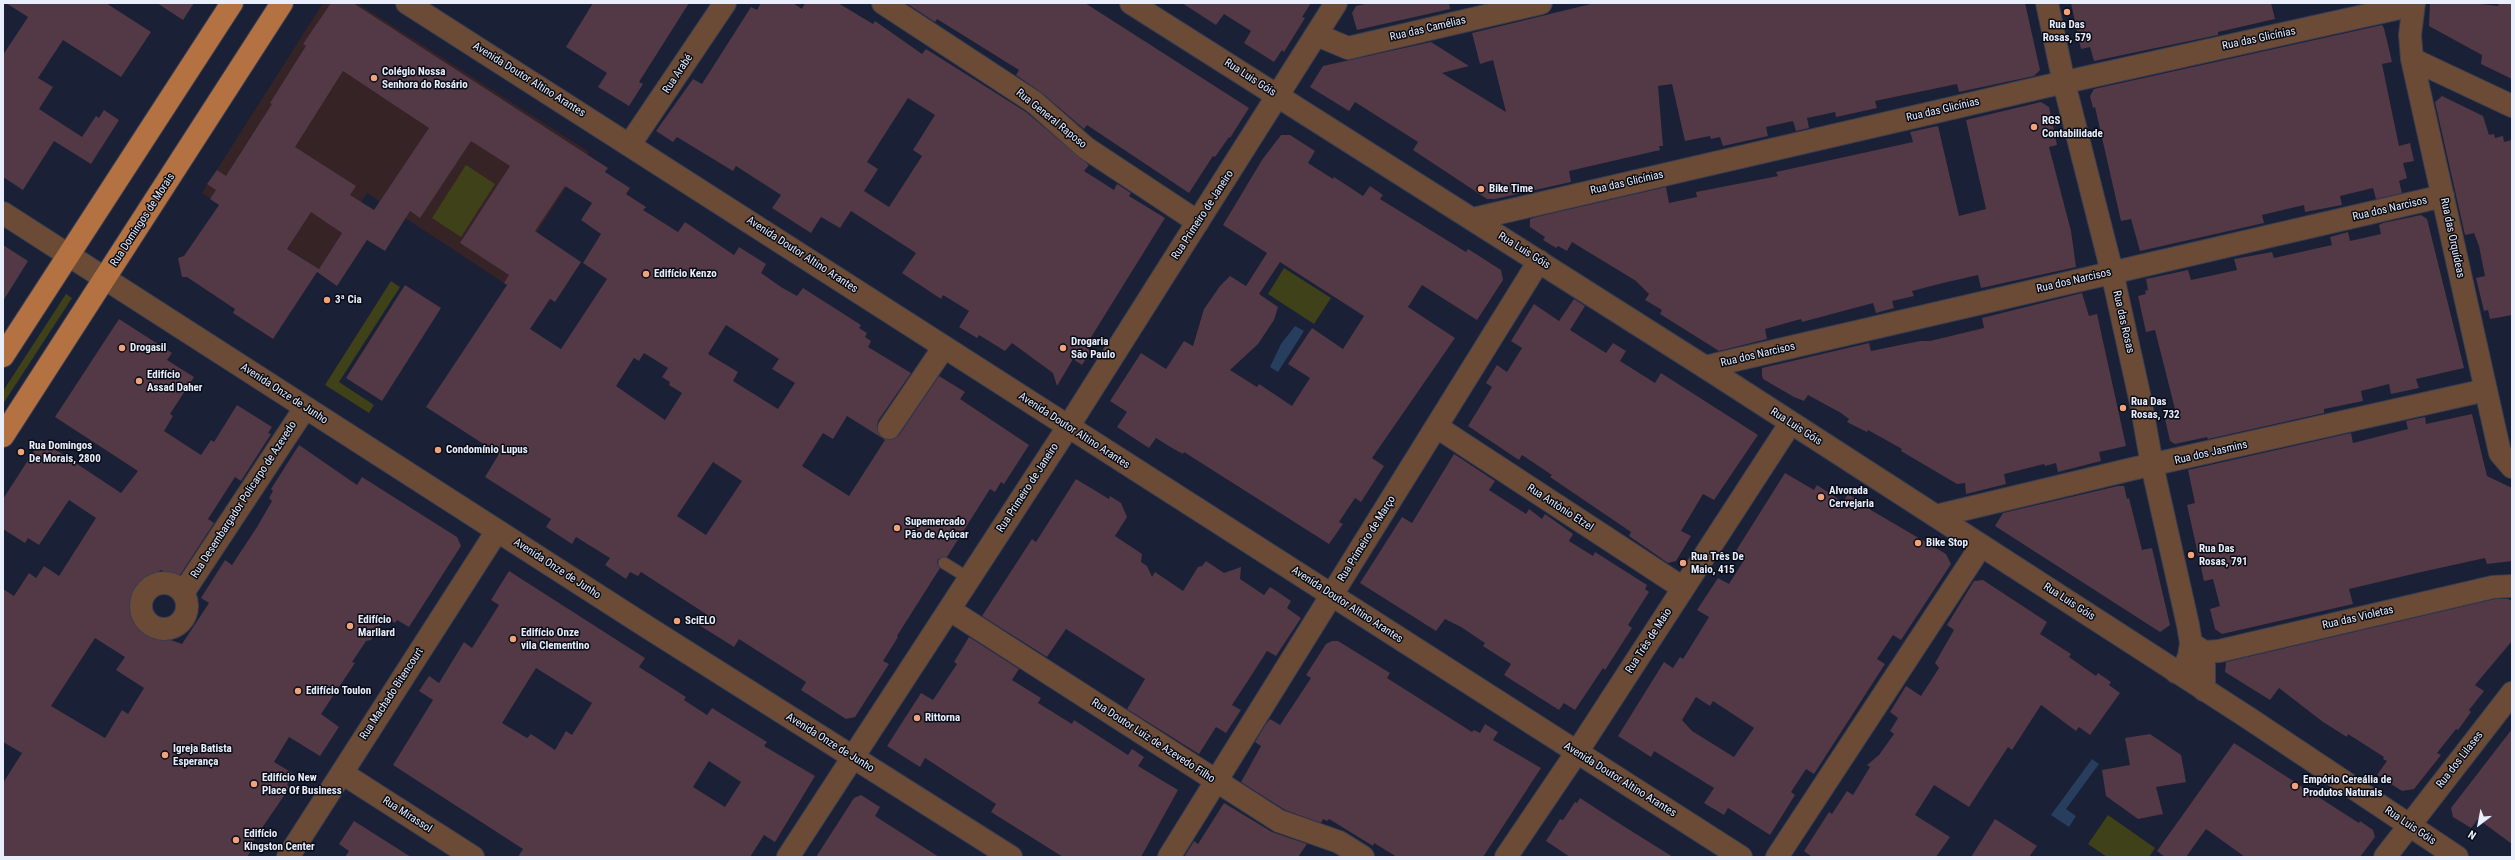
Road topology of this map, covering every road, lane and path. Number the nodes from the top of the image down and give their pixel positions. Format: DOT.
graph roads {
  1 [pos="232,3"];
  2 [pos="282,3"];
  3 [pos="407,3"];
  4 [pos="725,3"];
  5 [pos="882,3"];
  6 [pos="1131,3"];
  7 [pos="1336,3"];
  8 [pos="1541,3"];
  9 [pos="2047,3"];
  10 [pos="2414,4"];
  11 [pos="1317,36"];
  12 [pos="2412,59"];
  13 [pos="2064,83"];
  14 [pos="1278,97"];
  15 [pos="2512,106"];
  16 [pos="630,144"];
  17 [pos="2443,196"];
  18 [pos="3,213"];
  19 [pos="1473,219"];
  20 [pos="1198,222"];
  21 [pos="67,255"];
  22 [pos="1539,261"];
  23 [pos="2112,272"];
  24 [pos="104,280"];
  25 [pos="944,347"];
  26 [pos="3,356"];
  27 [pos="1705,367"];
  28 [pos="2486,390"];
  29 [pos="305,408"];
  30 [pos="1790,424"];
  31 [pos="1068,427"];
  32 [pos="1438,427"];
  33 [pos="889,428"];
  34 [pos="3,436"];
  35 [pos="2152,465"];
  36 [pos="2512,467"];
  37 [pos="1936,516"];
  38 [pos="497,531"];
  39 [pos="1981,546"];
  40 [pos="944,562"];
  41 [pos="970,579"];
  42 [pos="2512,586"];
  43 [pos="1683,588"];
  44 [pos="184,593"];
  45 [pos="1332,594"];
  46 [pos="950,610"];
  47 [pos="2198,648"];
  48 [pos="2176,672"];
  49 [pos="2204,690"];
  50 [pos="2512,693"];
  51 [pos="1577,752"];
  52 [pos="851,756"];
  53 [pos="342,773"];
  54 [pos="1216,783"];
  55 [pos="2408,826"];
  56 [pos="288,857"];
  57 [pos="473,857"];
  58 [pos="788,857"];
  59 [pos="1011,857"];
  60 [pos="1169,857"];
  61 [pos="1363,857"];
  62 [pos="1506,857"];
  63 [pos="1741,857"];
  64 [pos="1777,857"];
  65 [pos="2385,857"];
  66 [pos="2457,857"];
  1 -- 21 [label="main road"];
  2 -- 24 [label="main road, Rua Domingos de Morais"];
  3 -- 16 [label="street, Avenida Doutor Altino Arantes"];
  4 -- 16 [label="street, Rua Arabé"];
  5 -- 20 [label="street, Rua General Raposo"];
  6 -- 14 [label="street, Rua Luis Góis"];
  7 -- 11 [label="street, Rua Primeiro de Janeiro"];
  8 -- 11 [label="street, Rua das Camélias"];
  9 -- 13 [label="street, Rua das Rosas"];
  10 -- 12 [label="street, Rua das Orquídeas"];
  10 -- 13 [label="street, Rua das Glicínias"];
  11 -- 14 [label="street, Rua Primeiro de Janeiro"];
  12 -- 15 [label="street"];
  12 -- 17 [label="street, Rua das Orquídeas"];
  13 -- 19 [label="street, Rua das Glicínias"];
  13 -- 23 [label="street, Rua das Rosas"];
  14 -- 19 [label="street, Rua Luis Góis"];
  14 -- 20 [label="street, Rua Primeiro de Janeiro"];
  16 -- 25 [label="street, Avenida Doutor Altino Arantes"];
  17 -- 23 [label="street, Rua dos Narcisos"];
  17 -- 28 [label="street, Rua das Orquídeas"];
  18 -- 21 [label="street, Avenida Onze de Junho"];
  19 -- 22 [label="street, Rua Luis Góis"];
  20 -- 31 [label="street, Rua Primeiro de Janeiro"];
  21 -- 24 [label="street, Avenida Onze de Junho"];
  21 -- 26 [label="main road"];
  22 -- 27 [label="street, Rua Luis Góis"];
  22 -- 32 [label="street, Rua Primeiro de Março"];
  23 -- 27 [label="street, Rua dos Narcisos"];
  23 -- 35 [label="street, Rua das Rosas"];
  24 -- 29 [label="street, Avenida Onze de Junho"];
  24 -- 34 [label="main road, Rua Domingos de Morais"];
  25 -- 31 [label="street, Avenida Doutor Altino Arantes"];
  25 -- 33 [label="street"];
  27 -- 30 [label="street, Rua Luis Góis"];
  28 -- 35 [label="street, Rua dos Jasmins"];
  28 -- 36 [label="street, Rua das Orquídeas"];
  29 -- 38 [label="street, Avenida Onze de Junho"];
  29 -- 44 [label="street, Rua Desembargador Policarpo de Azevedo"];
  30 -- 37 [label="street, Rua Luis Góis"];
  30 -- 43 [label="street, Rua Três de Maio"];
  31 -- 41 [label="street, Rua Primeiro de Janeiro"];
  31 -- 45 [label="street, Avenida Doutor Altino Arantes"];
  32 -- 43 [label="street, Rua Antônio Etzel"];
  32 -- 45 [label="street, Rua Primeiro de Março"];
  35 -- 37 [label="street, Rua dos Jasmins"];
  35 -- 47 [label="street, Rua das Rosas"];
  37 -- 39 [label="street, Rua Luis Góis"];
  38 -- 52 [label="street, Avenida Onze de Junho"];
  38 -- 53 [label="street, Rua Machado Bitencourt"];
  39 -- 48 [label="street, Rua Luis Góis"];
  39 -- 64 [label="street"];
  40 -- 41 [label="lane"];
  41 -- 46 [label="street, Rua Primeiro de Janeiro"];
  42 -- 47 [label="street, Rua das Violetas"];
  43 -- 51 [label="street, Rua Três de Maio"];
  45 -- 51 [label="street, Avenida Doutor Altino Arantes"];
  45 -- 54 [label="street, Rua Primeiro de Março"];
  46 -- 52 [label="street, Rua Primeiro de Janeiro"];
  46 -- 54 [label="street, Rua Doutor Luiz de Azevedo Filho"];
  47 -- 48 [label="street, Rua das Rosas"];
  47 -- 49 [label="street, Rua das Rosas"];
  48 -- 49 [label="street, Rua Luis Góis"];
  49 -- 55 [label="street, Rua Luis Góis"];
  50 -- 55 [label="street, Rua dos Lilases"];
  51 -- 62 [label="street, Rua Três de Maio"];
  51 -- 63 [label="street, Avenida Doutor Altino Arantes"];
  52 -- 58 [label="street, Rua Primeiro de Janeiro"];
  52 -- 59 [label="street, Avenida Onze de Junho"];
  53 -- 56 [label="street, Rua Machado Bitencourt"];
  53 -- 57 [label="street, Rua Mirassol"];
  54 -- 60 [label="street, Rua Primeiro de Março"];
  54 -- 61 [label="street, Rua Doutor Luiz de Azevedo Filho"];
  55 -- 65 [label="street, Rua dos Lilases"];
  55 -- 66 [label="street, Rua Luis Góis"];
}
